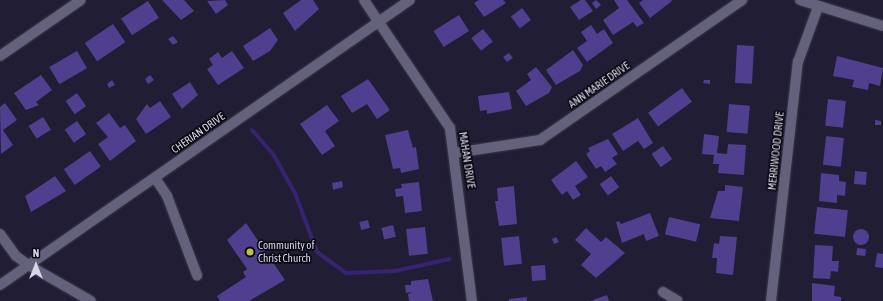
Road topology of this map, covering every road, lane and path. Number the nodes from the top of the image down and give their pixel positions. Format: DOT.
graph roads {
  1 [pos="81,0"];
  2 [pos="364,0"];
  3 [pos="410,0"];
  4 [pos="742,0"];
  5 [pos="800,0"];
  6 [pos="818,7"];
  7 [pos="379,22"];
  8 [pos="883,26"];
  9 [pos="0,56"];
  10 [pos="455,153"];
  11 [pos="155,178"];
  12 [pos="0,234"];
  13 [pos="30,266"];
  14 [pos="197,275"];
  15 [pos="0,285"];
  16 [pos="663,292"];
  17 [pos="92,301"];
  18 [pos="472,301"];
  19 [pos="678,301"];
  20 [pos="771,301"];
  1 -- 9 [label="street"];
  2 -- 7 [label="street, MAHAN DRIVE"];
  3 -- 7 [label="street, CHERIAN DRIVE"];
  4 -- 10 [label="street, ANN MARIE DRIVE"];
  5 -- 6 [label="street"];
  6 -- 8 [label="street"];
  6 -- 20 [label="street, MERRIWOOD DRIVE"];
  7 -- 10 [label="street, MAHAN DRIVE"];
  7 -- 11 [label="street, CHERIAN DRIVE"];
  10 -- 18 [label="street, MAHAN DRIVE"];
  11 -- 13 [label="street, CHERIAN DRIVE"];
  11 -- 14 [label="street"];
  12 -- 13 [label="street"];
  13 -- 15 [label="street, CHERIAN DRIVE"];
  13 -- 17 [label="street"];
  16 -- 19 [label="street"];
}
